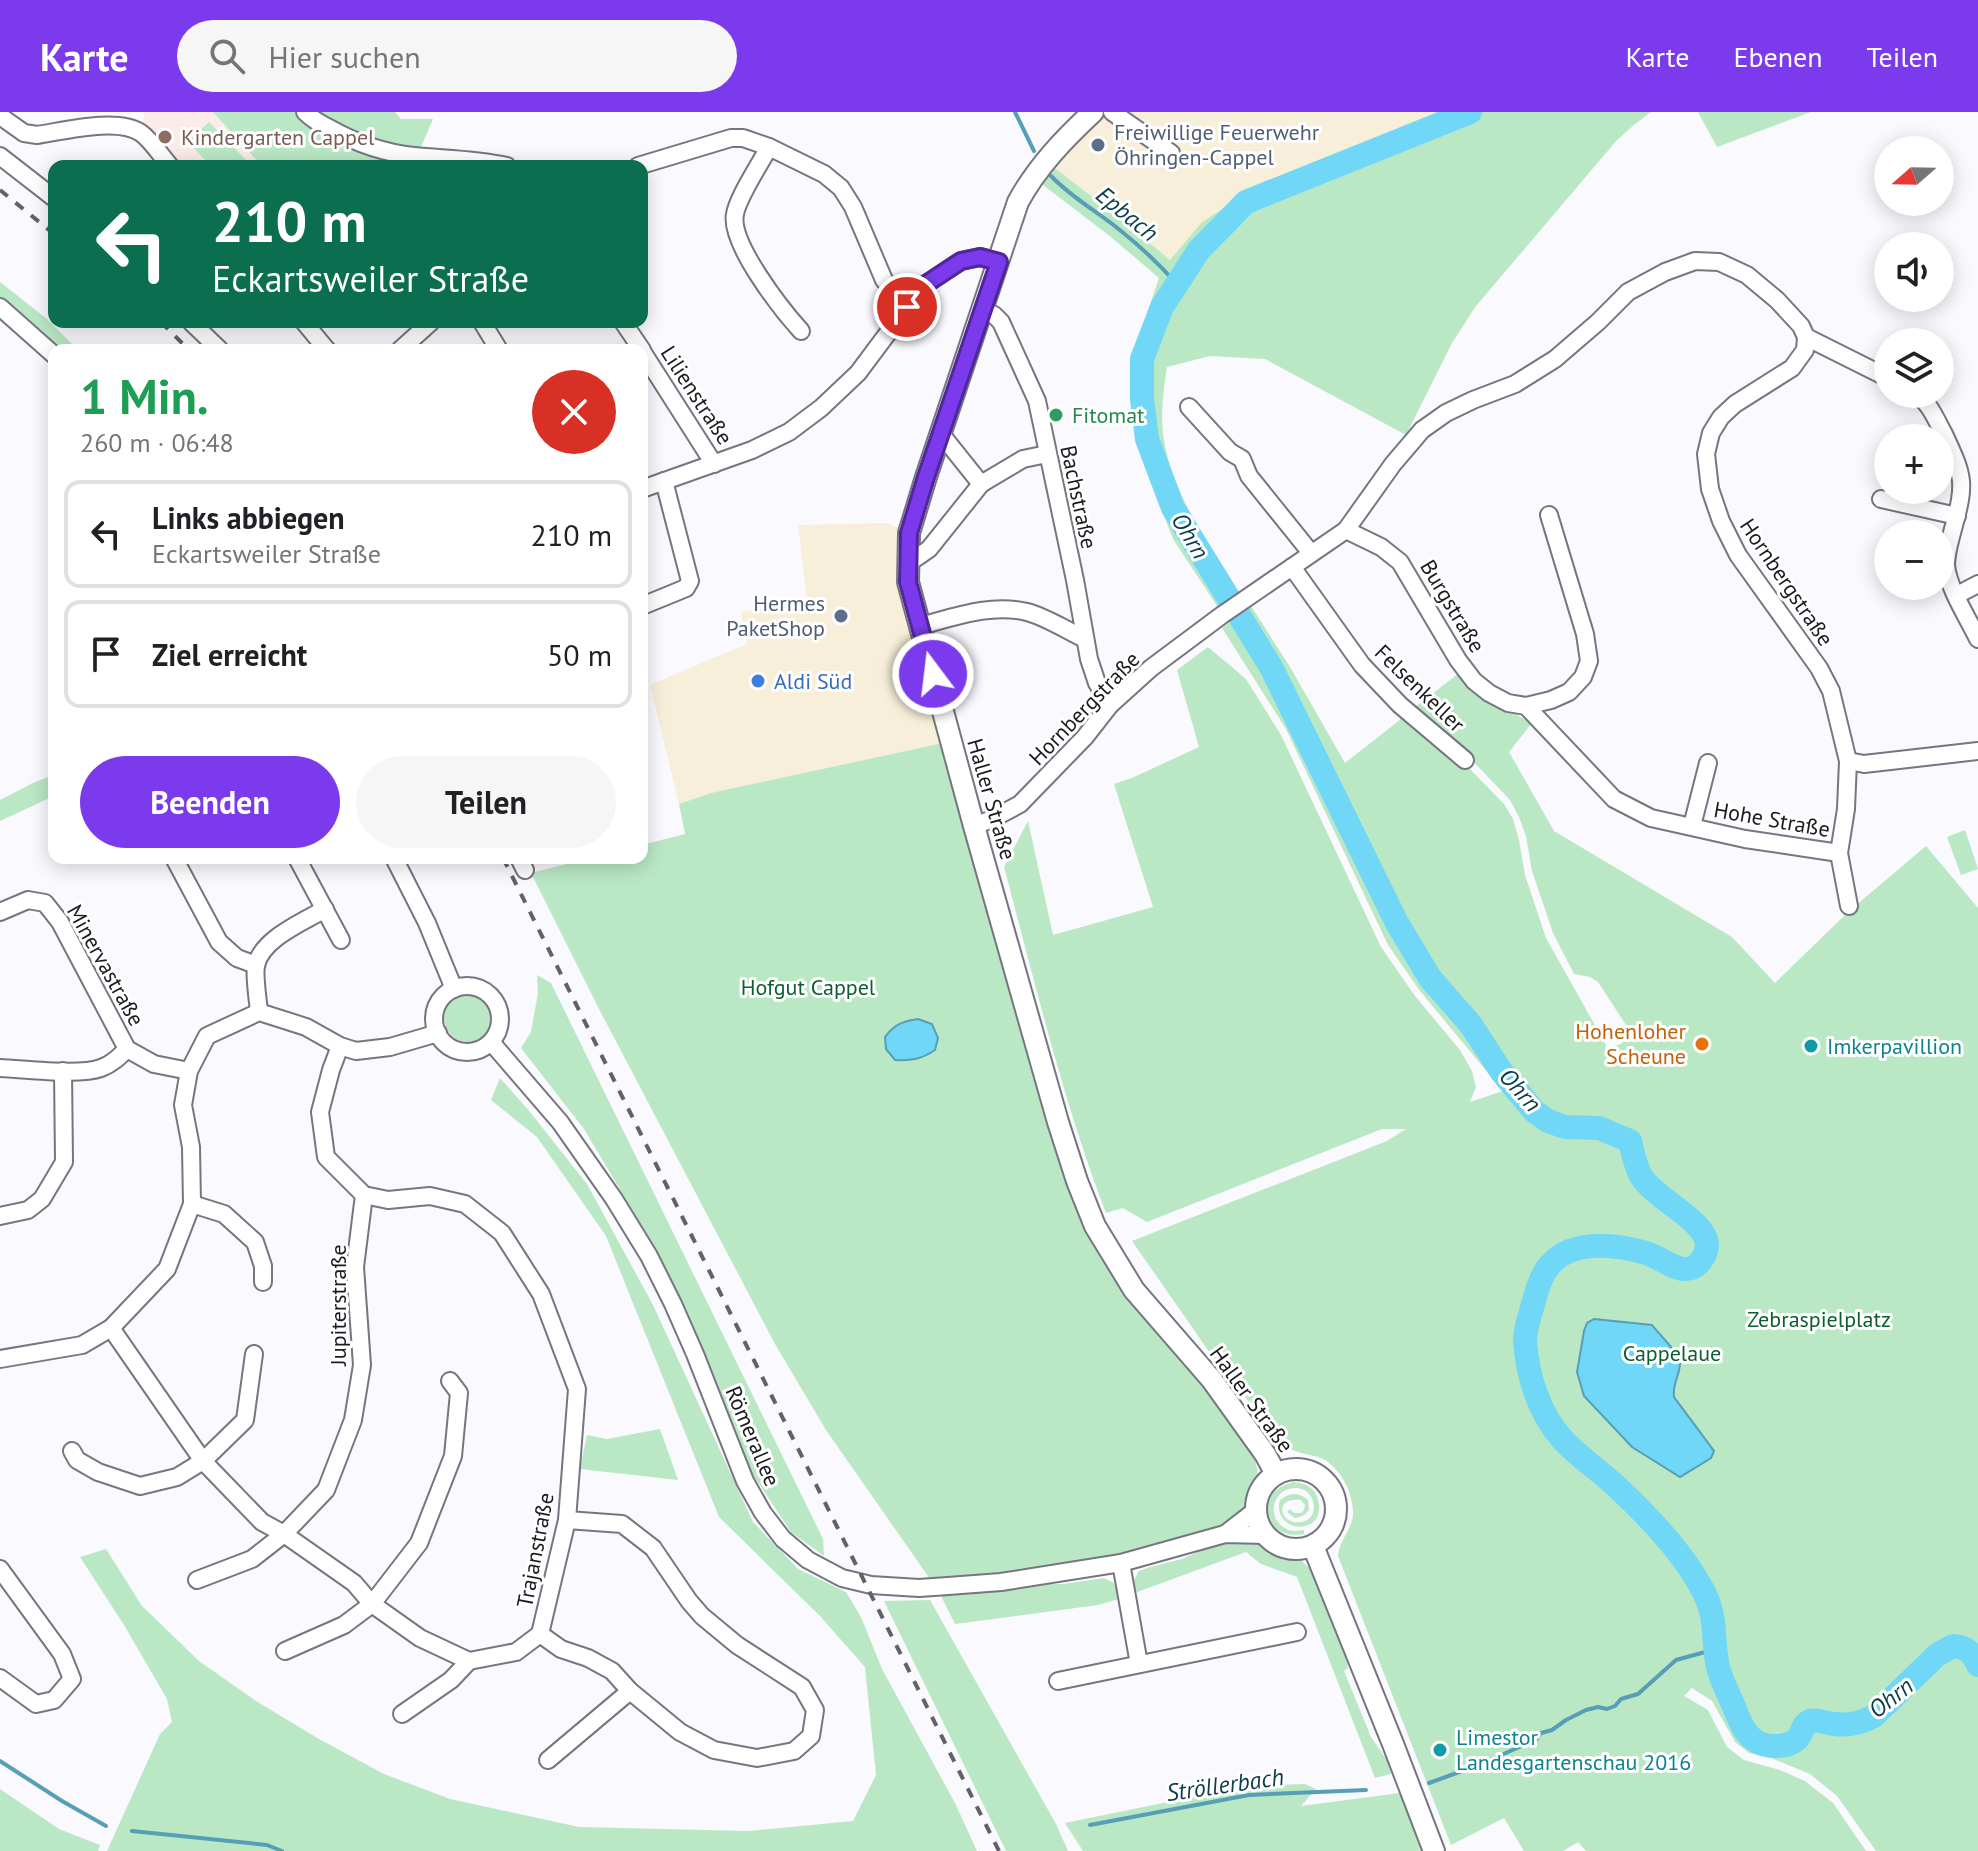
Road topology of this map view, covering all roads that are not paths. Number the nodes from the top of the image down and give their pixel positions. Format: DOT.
graph roads {
  1 [pos="305,112"];
  2 [pos="1093,112"];
  3 [pos="1112,112"];
  4 [pos="0,116"];
  5 [pos="769,147"];
  6 [pos="1171,153"];
  7 [pos="0,156"];
  8 [pos="165,160"];
  9 [pos="480,160"];
  10 [pos="648,163"];
  11 [pos="48,193"];
  12 [pos="999,262"];
  13 [pos="0,307"];
  14 [pos="907,307"];
  15 [pos="982,310"];
  16 [pos="197,328"];
  17 [pos="309,328"];
  18 [pos="424,328"];
  19 [pos="801,331"];
  20 [pos="1806,337"];
  21 [pos="214,344"];
  22 [pos="322,344"];
  23 [pos="407,344"];
  24 [pos="48,350"];
  25 [pos="648,360"];
  26 [pos="1874,371"];
  27 [pos="1189,407"];
  28 [pos="1929,408"];
  29 [pos="941,434"];
  30 [pos="1047,454"];
  31 [pos="714,464"];
  32 [pos="664,481"];
  33 [pos="981,484"];
  34 [pos="648,487"];
  35 [pos="1903,504"];
  36 [pos="1549,515"];
  37 [pos="1957,516"];
  38 [pos="1346,530"];
  39 [pos="1311,553"];
  40 [pos="909,559"];
  41 [pos="1292,567"];
  42 [pos="1978,584"];
  43 [pos="1957,595"];
  44 [pos="648,604"];
  45 [pos="920,626"];
  46 [pos="1085,639"];
  47 [pos="1978,639"];
  48 [pos="1110,705"];
  49 [pos="1526,706"];
  50 [pos="1978,751"];
  51 [pos="1465,760"];
  52 [pos="1848,761"];
  53 [pos="1708,763"];
  54 [pos="974,826"];
  55 [pos="1692,826"];
  56 [pos="1839,853"];
  57 [pos="177,864"];
  58 [pos="300,864"];
  59 [pos="397,864"];
  60 [pos="1849,906"];
  61 [pos="325,909"];
  62 [pos="0,912"];
  63 [pos="341,940"];
  64 [pos="256,965"];
  65 [pos="454,989"];
  66 [pos="259,1012"];
  67 [pos="438,1033"];
  68 [pos="491,1042"];
  69 [pos="340,1046"];
  70 [pos="127,1049"];
  71 [pos="0,1068"];
  72 [pos="63,1071"];
  73 [pos="189,1071"];
  74 [pos="364,1195"];
  75 [pos="192,1204"];
  76 [pos="0,1216"];
  77 [pos="263,1282"];
  78 [pos="111,1328"];
  79 [pos="254,1354"];
  80 [pos="0,1359"];
  81 [pos="450,1381"];
  82 [pos="72,1451"];
  83 [pos="203,1461"];
  84 [pos="1276,1474"];
  85 [pos="1256,1510"];
  86 [pos="567,1520"];
  87 [pos="284,1534"];
  88 [pos="1225,1534"];
  89 [pos="1265,1535"];
  90 [pos="1313,1546"];
  91 [pos="1121,1563"];
  92 [pos="0,1569"];
  93 [pos="197,1580"];
  94 [pos="372,1604"];
  95 [pos="1297,1632"];
  96 [pos="540,1634"];
  97 [pos="285,1651"];
  98 [pos="469,1661"];
  99 [pos="1139,1664"];
  100 [pos="0,1678"];
  101 [pos="1058,1681"];
  102 [pos="630,1691"];
  103 [pos="402,1714"];
  104 [pos="548,1760"];
  105 [pos="1434,1851"];
  1 -- 9 [label="street"];
  2 -- 12 [label="main road, Haller Straße"];
  3 -- 6 [label="street"];
  4 -- 8 [label="street"];
  5 -- 10 [label="street"];
  5 -- 14 [label="street"];
  5 -- 19 [label="street"];
  7 -- 11 [label="street"];
  12 -- 14 [label="street"];
  12 -- 15 [label="main road, Haller Straße"];
  13 -- 24 [label="street"];
  14 -- 31 [label="street"];
  15 -- 29 [label="main road, Haller Straße"];
  15 -- 30 [label="street, Bachstraße"];
  16 -- 21 [label="street"];
  17 -- 22 [label="street"];
  18 -- 23 [label="street"];
  20 -- 26 [label="street"];
  20 -- 38 [label="street"];
  20 -- 52 [label="street, Hornbergstraße"];
  25 -- 31 [label="street, Lilienstraße"];
  27 -- 39 [label="street"];
  28 -- 37 [label="street"];
  29 -- 33 [label="street"];
  29 -- 40 [label="main road, Haller Straße"];
  30 -- 33 [label="street"];
  30 -- 46 [label="street, Bachstraße"];
  31 -- 32 [label="street"];
  32 -- 34 [label="street"];
  32 -- 44 [label="street"];
  33 -- 40 [label="street"];
  35 -- 37 [label="street"];
  36 -- 49 [label="street"];
  37 -- 43 [label="street"];
  38 -- 39 [label="street"];
  38 -- 49 [label="street, Burgstraße"];
  39 -- 41 [label="street"];
  40 -- 45 [label="main road, Haller Straße"];
  41 -- 48 [label="street, Hornbergstraße"];
  41 -- 51 [label="street, Felsenkeller"];
  42 -- 43 [label="street"];
  43 -- 47 [label="street"];
  45 -- 46 [label="street"];
  45 -- 54 [label="main road, Haller Straße"];
  46 -- 48 [label="street, Bachstraße"];
  48 -- 54 [label="street, Hornbergstraße"];
  49 -- 55 [label="street, Hohe Straße"];
  50 -- 52 [label="street"];
  52 -- 56 [label="street, Hornbergstraße"];
  53 -- 55 [label="street, Hohe Straße"];
  54 -- 84 [label="main road, Haller Straße"];
  55 -- 56 [label="street, Hohe Straße"];
  56 -- 60 [label="street, Hohe Straße"];
  57 -- 64 [label="street"];
  58 -- 61 [label="street"];
  59 -- 65 [label="street"];
  61 -- 63 [label="street"];
  61 -- 64 [label="street"];
  62 -- 70 [label="street, Minervastraße"];
  64 -- 66 [label="street"];
  65 -- 67 [label="street"];
  65 -- 68 [label="street"];
  66 -- 69 [label="street"];
  66 -- 73 [label="street"];
  67 -- 68 [label="street"];
  67 -- 69 [label="street"];
  68 -- 91 [label="street, Römerallee"];
  69 -- 74 [label="street"];
  70 -- 72 [label="street, Minervastraße"];
  70 -- 73 [label="street, Minervastraße"];
  71 -- 72 [label="street, Minervastraße"];
  72 -- 76 [label="street"];
  73 -- 75 [label="street"];
  74 -- 86 [label="street, Trajanstraße"];
  74 -- 87 [label="street, Jupiterstraße"];
  75 -- 77 [label="street"];
  75 -- 78 [label="street"];
  78 -- 80 [label="street"];
  78 -- 83 [label="street"];
  79 -- 83 [label="street"];
  81 -- 94 [label="street"];
  82 -- 83 [label="street"];
  83 -- 87 [label="street"];
  84 -- 85 [label="main road"];
  84 -- 90 [label="main road"];
  85 -- 88 [label="street, Römerallee"];
  85 -- 89 [label="main road"];
  86 -- 96 [label="street, Trajanstraße"];
  86 -- 102 [label="street"];
  87 -- 93 [label="street, Jupiterstraße"];
  87 -- 94 [label="street"];
  88 -- 89 [label="street, Römerallee"];
  88 -- 91 [label="street, Römerallee"];
  89 -- 90 [label="main road"];
  90 -- 105 [label="main road"];
  91 -- 99 [label="street"];
  92 -- 100 [label="street"];
  94 -- 97 [label="street"];
  94 -- 98 [label="street"];
  95 -- 99 [label="street"];
  96 -- 98 [label="street, Trajanstraße"];
  96 -- 102 [label="street"];
  98 -- 103 [label="street"];
  99 -- 101 [label="street"];
  102 -- 104 [label="street"];
}
